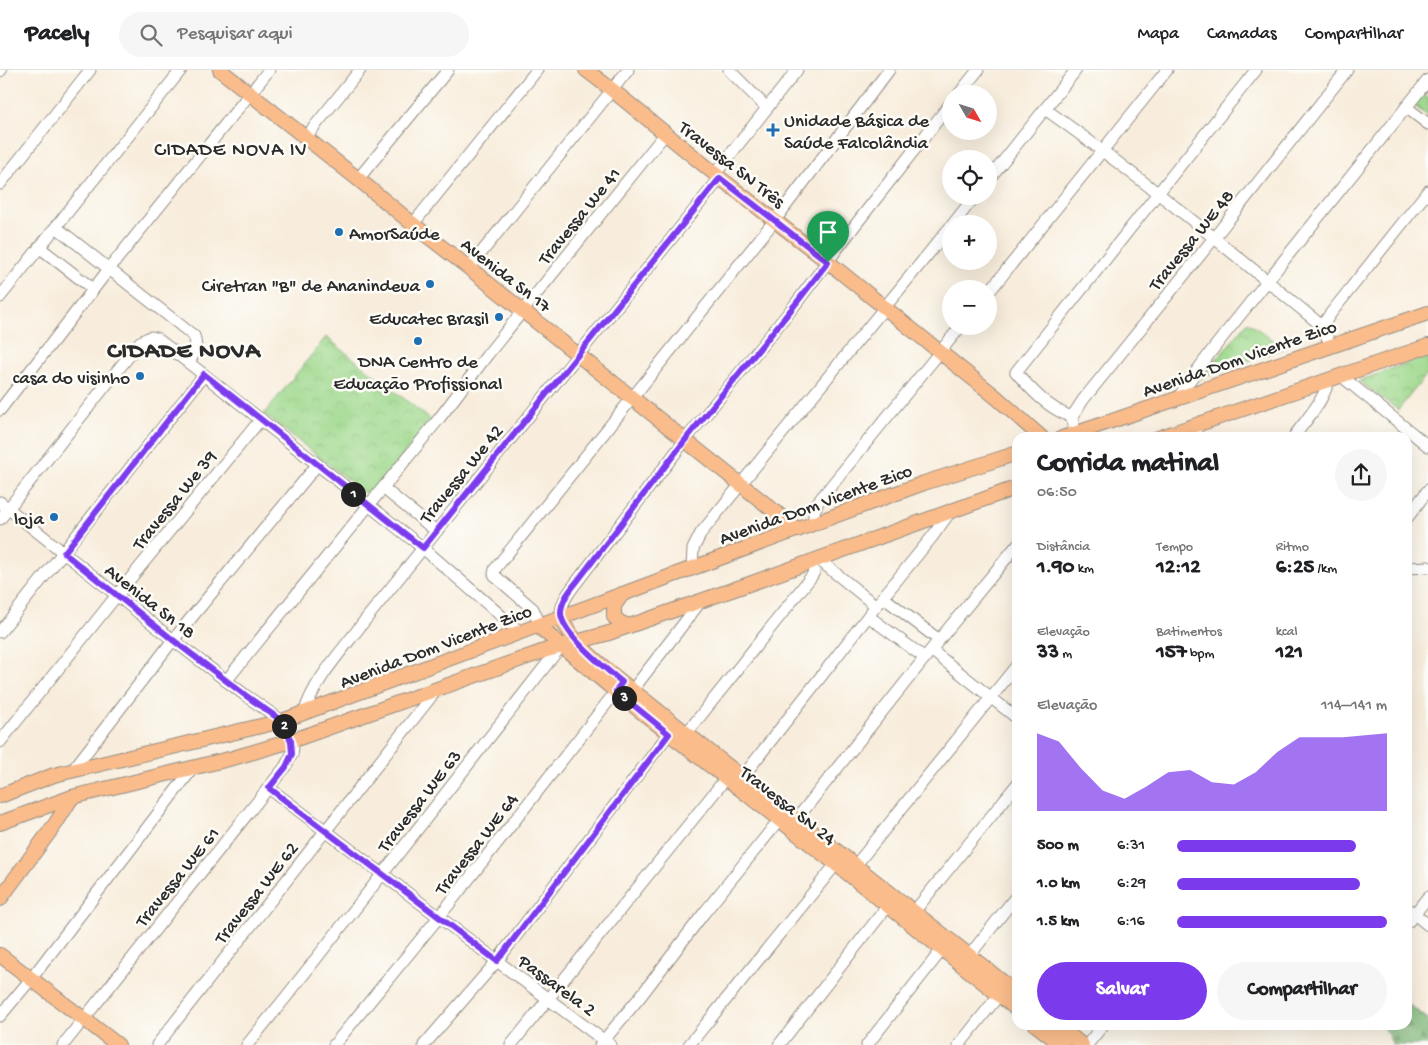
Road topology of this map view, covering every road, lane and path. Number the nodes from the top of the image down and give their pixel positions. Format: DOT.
graph roads {
  1 [pos="90,70"];
  2 [pos="180,70"];
  3 [pos="220,70"];
  4 [pos="269,70"];
  5 [pos="360,70"];
  6 [pos="448,70"];
  7 [pos="537,70"];
  8 [pos="586,70"];
  9 [pos="628,70"];
  10 [pos="729,70"];
  11 [pos="797,70"];
  12 [pos="889,70"];
  13 [pos="978,70"];
  14 [pos="1076,70"];
  15 [pos="1167,70"];
  16 [pos="1256,70"];
  17 [pos="1347,70"];
  18 [pos="966,85"];
  19 [pos="1426,86"];
  20 [pos="611,89"];
  21 [pos="250,94"];
  22 [pos="1406,107"];
  23 [pos="767,108"];
  24 [pos="1044,109"];
  25 [pos="942,115"];
  26 [pos="1428,124"];
  27 [pos="665,134"];
  28 [pos="306,137"];
  29 [pos="1102,150"];
  30 [pos="997,169"];
  31 [pos="718,176"];
  32 [pos="358,179"];
  33 [pos="0,184"];
  34 [pos="1428,191"];
  35 [pos="1159,194"];
  36 [pos="968,205"];
  37 [pos="960,215"];
  38 [pos="775,220"];
  39 [pos="413,224"];
  40 [pos="56,227"];
  41 [pos="942,238"];
  42 [pos="1214,238"];
  43 [pos="39,247"];
  44 [pos="828,262"];
  45 [pos="469,268"];
  46 [pos="109,269"];
  47 [pos="1267,281"];
  48 [pos="997,282"];
  49 [pos="93,290"];
  50 [pos="0,297"];
  51 [pos="885,309"];
  52 [pos="523,311"];
  53 [pos="1428,313"];
  54 [pos="1322,326"];
  55 [pos="954,335"];
  56 [pos="1331,346"];
  57 [pos="1428,346"];
  58 [pos="940,352"];
  59 [pos="578,354"];
  60 [pos="189,363"];
  61 [pos="204,374"];
  62 [pos="1334,377"];
  63 [pos="632,398"];
  64 [pos="1180,398"];
  65 [pos="0,410"];
  66 [pos="1072,417"];
  67 [pos="261,420"];
  68 [pos="1201,422"];
  69 [pos="1035,432"];
  70 [pos="1069,432"];
  71 [pos="1080,432"];
  72 [pos="1174,432"];
  73 [pos="1195,432"];
  74 [pos="1298,432"];
  75 [pos="1409,432"];
  76 [pos="1412,434"];
  77 [pos="686,439"];
  78 [pos="1428,446"];
  79 [pos="1012,454"];
  80 [pos="317,464"];
  81 [pos="1012,482"];
  82 [pos="742,484"];
  83 [pos="383,488"];
  84 [pos="1012,489"];
  85 [pos="1428,490"];
  86 [pos="4,505"];
  87 [pos="368,506"];
  88 [pos="1412,511"];
  89 [pos="950,512"];
  90 [pos="0,519"];
  91 [pos="814,524"];
  92 [pos="798,530"];
  93 [pos="436,531"];
  94 [pos="423,548"];
  95 [pos="1012,551"];
  96 [pos="64,553"];
  97 [pos="815,560"];
  98 [pos="1428,567"];
  99 [pos="692,568"];
  100 [pos="1412,568"];
  101 [pos="622,594"];
  102 [pos="118,595"];
  103 [pos="701,601"];
  104 [pos="880,601"];
  105 [pos="868,616"];
  106 [pos="561,617"];
  107 [pos="538,626"];
  108 [pos="629,626"];
  109 [pos="0,632"];
  110 [pos="521,633"];
  111 [pos="173,640"];
  112 [pos="939,640"];
  113 [pos="577,641"];
  114 [pos="561,646"];
  115 [pos="928,654"];
  116 [pos="1012,672"];
  117 [pos="226,681"];
  118 [pos="437,690"];
  119 [pos="624,691"];
  120 [pos="992,697"];
  121 [pos="304,714"];
  122 [pos="1012,714"];
  123 [pos="282,721"];
  124 [pos="678,734"];
  125 [pos="291,741"];
  126 [pos="0,742"];
  127 [pos="193,768"];
  128 [pos="72,770"];
  129 [pos="734,778"];
  130 [pos="269,788"];
  131 [pos="1012,790"];
  132 [pos="0,796"];
  133 [pos="72,797"];
  134 [pos="788,820"];
  135 [pos="0,823"];
  136 [pos="326,831"];
  137 [pos="839,860"];
  138 [pos="852,870"];
  139 [pos="383,874"];
  140 [pos="1428,897"];
  141 [pos="0,899"];
  142 [pos="891,901"];
  143 [pos="1012,902"];
  144 [pos="1412,913"];
  145 [pos="1412,916"];
  146 [pos="439,917"];
  147 [pos="910,917"];
  148 [pos="1428,925"];
  149 [pos="946,945"];
  150 [pos="0,955"];
  151 [pos="497,961"];
  152 [pos="965,961"];
  153 [pos="31,979"];
  154 [pos="1012,990"];
  155 [pos="999,995"];
  156 [pos="548,999"];
  157 [pos="1012,1005"];
  158 [pos="0,1016"];
  159 [pos="84,1019"];
  160 [pos="1045,1030"];
  161 [pos="1061,1030"];
  162 [pos="1099,1030"];
  163 [pos="605,1043"];
  164 [pos="1070,1043"];
  165 [pos="63,1045"];
  166 [pos="118,1045"];
  167 [pos="157,1045"];
  168 [pos="246,1045"];
  169 [pos="334,1045"];
  170 [pos="424,1045"];
  171 [pos="511,1045"];
  172 [pos="689,1045"];
  173 [pos="779,1045"];
  174 [pos="867,1045"];
  175 [pos="959,1045"];
  176 [pos="1087,1045"];
  1 -- 33 [label="street"];
  2 -- 40 [label="street"];
  3 -- 21 [label="main road, Avenida Sn 17"];
  4 -- 21 [label="street"];
  5 -- 28 [label="street"];
  6 -- 32 [label="street"];
  7 -- 39 [label="street"];
  8 -- 20 [label="main road, Travessa SN Três"];
  9 -- 20 [label="street"];
  10 -- 23 [label="street"];
  11 -- 23 [label="street"];
  12 -- 38 [label="street"];
  13 -- 18 [label="street"];
  14 -- 24 [label="street"];
  15 -- 29 [label="street"];
  16 -- 35 [label="street"];
  17 -- 42 [label="street, Travessa WE 48"];
  19 -- 22 [label="street"];
  20 -- 27 [label="main road, Travessa SN Três"];
  20 -- 45 [label="street"];
  21 -- 28 [label="main road, Avenida Sn 17"];
  21 -- 46 [label="street"];
  22 -- 26 [label="street"];
  22 -- 47 [label="street"];
  23 -- 31 [label="street"];
  24 -- 29 [label="street"];
  24 -- 30 [label="street"];
  25 -- 44 [label="street"];
  27 -- 31 [label="main road, Travessa SN Três"];
  27 -- 52 [label="street, Travessa We 41"];
  28 -- 32 [label="main road, Avenida Sn 17"];
  29 -- 35 [label="street"];
  29 -- 48 [label="street"];
  31 -- 38 [label="main road, Travessa SN Três"];
  31 -- 59 [label="street"];
  32 -- 39 [label="main road, Avenida Sn 17"];
  34 -- 54 [label="street"];
  35 -- 42 [label="street"];
  35 -- 66 [label="street"];
  36 -- 37 [label="street"];
  38 -- 44 [label="main road, Travessa SN Três"];
  38 -- 63 [label="street"];
  39 -- 45 [label="main road, Avenida Sn 17"];
  40 -- 43 [label="street"];
  40 -- 46 [label="street"];
  41 -- 51 [label="street"];
  42 -- 47 [label="street"];
  42 -- 66 [label="street, Travessa WE 48"];
  43 -- 49 [label="street"];
  43 -- 50 [label="street"];
  44 -- 51 [label="main road, Travessa SN Três"];
  44 -- 77 [label="street"];
  45 -- 52 [label="main road, Avenida Sn 17"];
  46 -- 49 [label="street"];
  46 -- 60 [label="street"];
  47 -- 54 [label="street"];
  47 -- 64 [label="street"];
  49 -- 65 [label="street"];
  51 -- 58 [label="main road, Travessa SN Três"];
  51 -- 82 [label="street"];
  52 -- 59 [label="main road, Avenida Sn 17"];
  52 -- 83 [label="street, Travessa We 41"];
  53 -- 56 [label="main road, Avenida Dom Vicente Zico"];
  54 -- 56 [label="street"];
  55 -- 58 [label="street"];
  56 -- 64 [label="main road, Avenida Dom Vicente Zico"];
  57 -- 62 [label="main road"];
  58 -- 69 [label="main road, Travessa SN Três"];
  58 -- 91 [label="street"];
  59 -- 63 [label="main road, Avenida Sn 17"];
  59 -- 93 [label="street, Travessa We 42"];
  60 -- 61 [label="street"];
  60 -- 86 [label="street"];
  61 -- 67 [label="street"];
  61 -- 96 [label="street"];
  62 -- 68 [label="main road"];
  62 -- 74 [label="street"];
  62 -- 75 [label="street"];
  63 -- 77 [label="main road, Avenida Sn 17"];
  63 -- 107 [label="street"];
  64 -- 71 [label="main road, Avenida Dom Vicente Zico"];
  66 -- 70 [label="street"];
  67 -- 80 [label="street"];
  67 -- 102 [label="street, Travessa We 39"];
  68 -- 72 [label="main road"];
  68 -- 73 [label="street"];
  76 -- 78 [label="street"];
  77 -- 82 [label="main road, Avenida Sn 17"];
  77 -- 106 [label="street"];
  79 -- 91 [label="main road, Avenida Dom Vicente Zico"];
  80 -- 87 [label="street"];
  80 -- 111 [label="street"];
  81 -- 89 [label="main road"];
  82 -- 92 [label="main road, Avenida Sn 17"];
  82 -- 99 [label="street"];
  83 -- 87 [label="street, Travessa We 41"];
  83 -- 93 [label="street"];
  84 -- 89 [label="main road"];
  85 -- 88 [label="street"];
  86 -- 90 [label="street"];
  86 -- 96 [label="street, Avenida Sn 18"];
  87 -- 94 [label="street"];
  87 -- 117 [label="street"];
  89 -- 97 [label="main road"];
  89 -- 104 [label="street"];
  91 -- 92 [label="main road, Avenida Dom Vicente Zico"];
  92 -- 99 [label="main road, Avenida Dom Vicente Zico"];
  93 -- 94 [label="street, Travessa We 42"];
  94 -- 110 [label="street"];
  94 -- 121 [label="street, Travessa We 42"];
  95 -- 112 [label="street"];
  96 -- 102 [label="street, Avenida Sn 18"];
  96 -- 109 [label="street"];
  97 -- 103 [label="main road"];
  97 -- 104 [label="street"];
  97 -- 124 [label="street"];
  98 -- 100 [label="street"];
  99 -- 101 [label="main road, Avenida Dom Vicente Zico"];
  101 -- 106 [label="main road, Avenida Dom Vicente Zico"];
  101 -- 108 [label="main road"];
  102 -- 111 [label="street, Avenida Sn 18"];
  102 -- 126 [label="street, Travessa We 39"];
  103 -- 108 [label="main road"];
  103 -- 119 [label="street, Travessa WE 64"];
  104 -- 105 [label="street"];
  104 -- 112 [label="street"];
  105 -- 115 [label="street"];
  105 -- 129 [label="street"];
  106 -- 107 [label="main road, Avenida Dom Vicente Zico"];
  106 -- 113 [label="main road, Travessa SN 24"];
  107 -- 110 [label="main road, Avenida Dom Vicente Zico"];
  107 -- 114 [label="main road, Travessa SN 24"];
  108 -- 113 [label="main road"];
  110 -- 121 [label="main road, Avenida Dom Vicente Zico"];
  111 -- 117 [label="street, Avenida Sn 18"];
  111 -- 128 [label="street"];
  112 -- 115 [label="street"];
  113 -- 114 [label="main road"];
  113 -- 119 [label="main road, Travessa SN 24"];
  114 -- 118 [label="main road"];
  114 -- 119 [label="main road, Travessa SN 24"];
  114 -- 139 [label="street, Travessa WE 63"];
  115 -- 120 [label="street"];
  115 -- 134 [label="street"];
  116 -- 120 [label="street"];
  117 -- 123 [label="street, Avenida Sn 18"];
  118 -- 125 [label="main road"];
  118 -- 136 [label="street, Travessa WE 62"];
  119 -- 124 [label="main road, Travessa SN 24"];
  119 -- 146 [label="street, Travessa WE 64"];
  120 -- 122 [label="street"];
  120 -- 138 [label="street"];
  121 -- 123 [label="main road, Avenida Dom Vicente Zico"];
  123 -- 125 [label="street"];
  123 -- 128 [label="main road, Avenida Dom Vicente Zico"];
  124 -- 129 [label="main road, Travessa SN 24"];
  124 -- 151 [label="street"];
  125 -- 127 [label="main road"];
  125 -- 130 [label="street, Travessa WE 61"];
  127 -- 133 [label="main road"];
  127 -- 153 [label="street"];
  128 -- 132 [label="main road, Avenida Dom Vicente Zico"];
  129 -- 134 [label="main road, Travessa SN 24"];
  129 -- 156 [label="street"];
  130 -- 136 [label="street, Passarela 2"];
  130 -- 159 [label="street, Travessa WE 61"];
  131 -- 147 [label="street"];
  133 -- 135 [label="main road"];
  133 -- 141 [label="main road"];
  134 -- 137 [label="main road, Travessa SN 24"];
  134 -- 163 [label="street"];
  136 -- 139 [label="street, Passarela 2"];
  136 -- 167 [label="street, Travessa WE 62"];
  137 -- 138 [label="main road, Travessa SN 24"];
  137 -- 172 [label="street"];
  138 -- 142 [label="main road, Travessa SN 24"];
  139 -- 146 [label="street, Passarela 2"];
  139 -- 168 [label="street, Travessa WE 63"];
  140 -- 144 [label="street"];
  142 -- 147 [label="main road, Travessa SN 24"];
  142 -- 173 [label="street"];
  143 -- 152 [label="street"];
  145 -- 148 [label="street"];
  146 -- 151 [label="street, Passarela 2"];
  146 -- 169 [label="street, Travessa WE 64"];
  147 -- 149 [label="main road, Travessa SN 24"];
  149 -- 152 [label="main road, Travessa SN 24"];
  149 -- 174 [label="street"];
  150 -- 153 [label="main road"];
  151 -- 156 [label="street, Passarela 2"];
  151 -- 170 [label="street"];
  152 -- 154 [label="main road, Travessa SN 24"];
  152 -- 155 [label="main road, Travessa SN 24"];
  153 -- 158 [label="street"];
  153 -- 159 [label="main road"];
  155 -- 157 [label="main road, Travessa SN 24"];
  155 -- 175 [label="street"];
  156 -- 163 [label="street, Passarela 2"];
  156 -- 171 [label="street"];
  159 -- 165 [label="street, Travessa WE 61"];
  159 -- 166 [label="main road"];
  160 -- 164 [label="main road"];
  161 -- 164 [label="main road"];
  162 -- 176 [label="street"];
}
